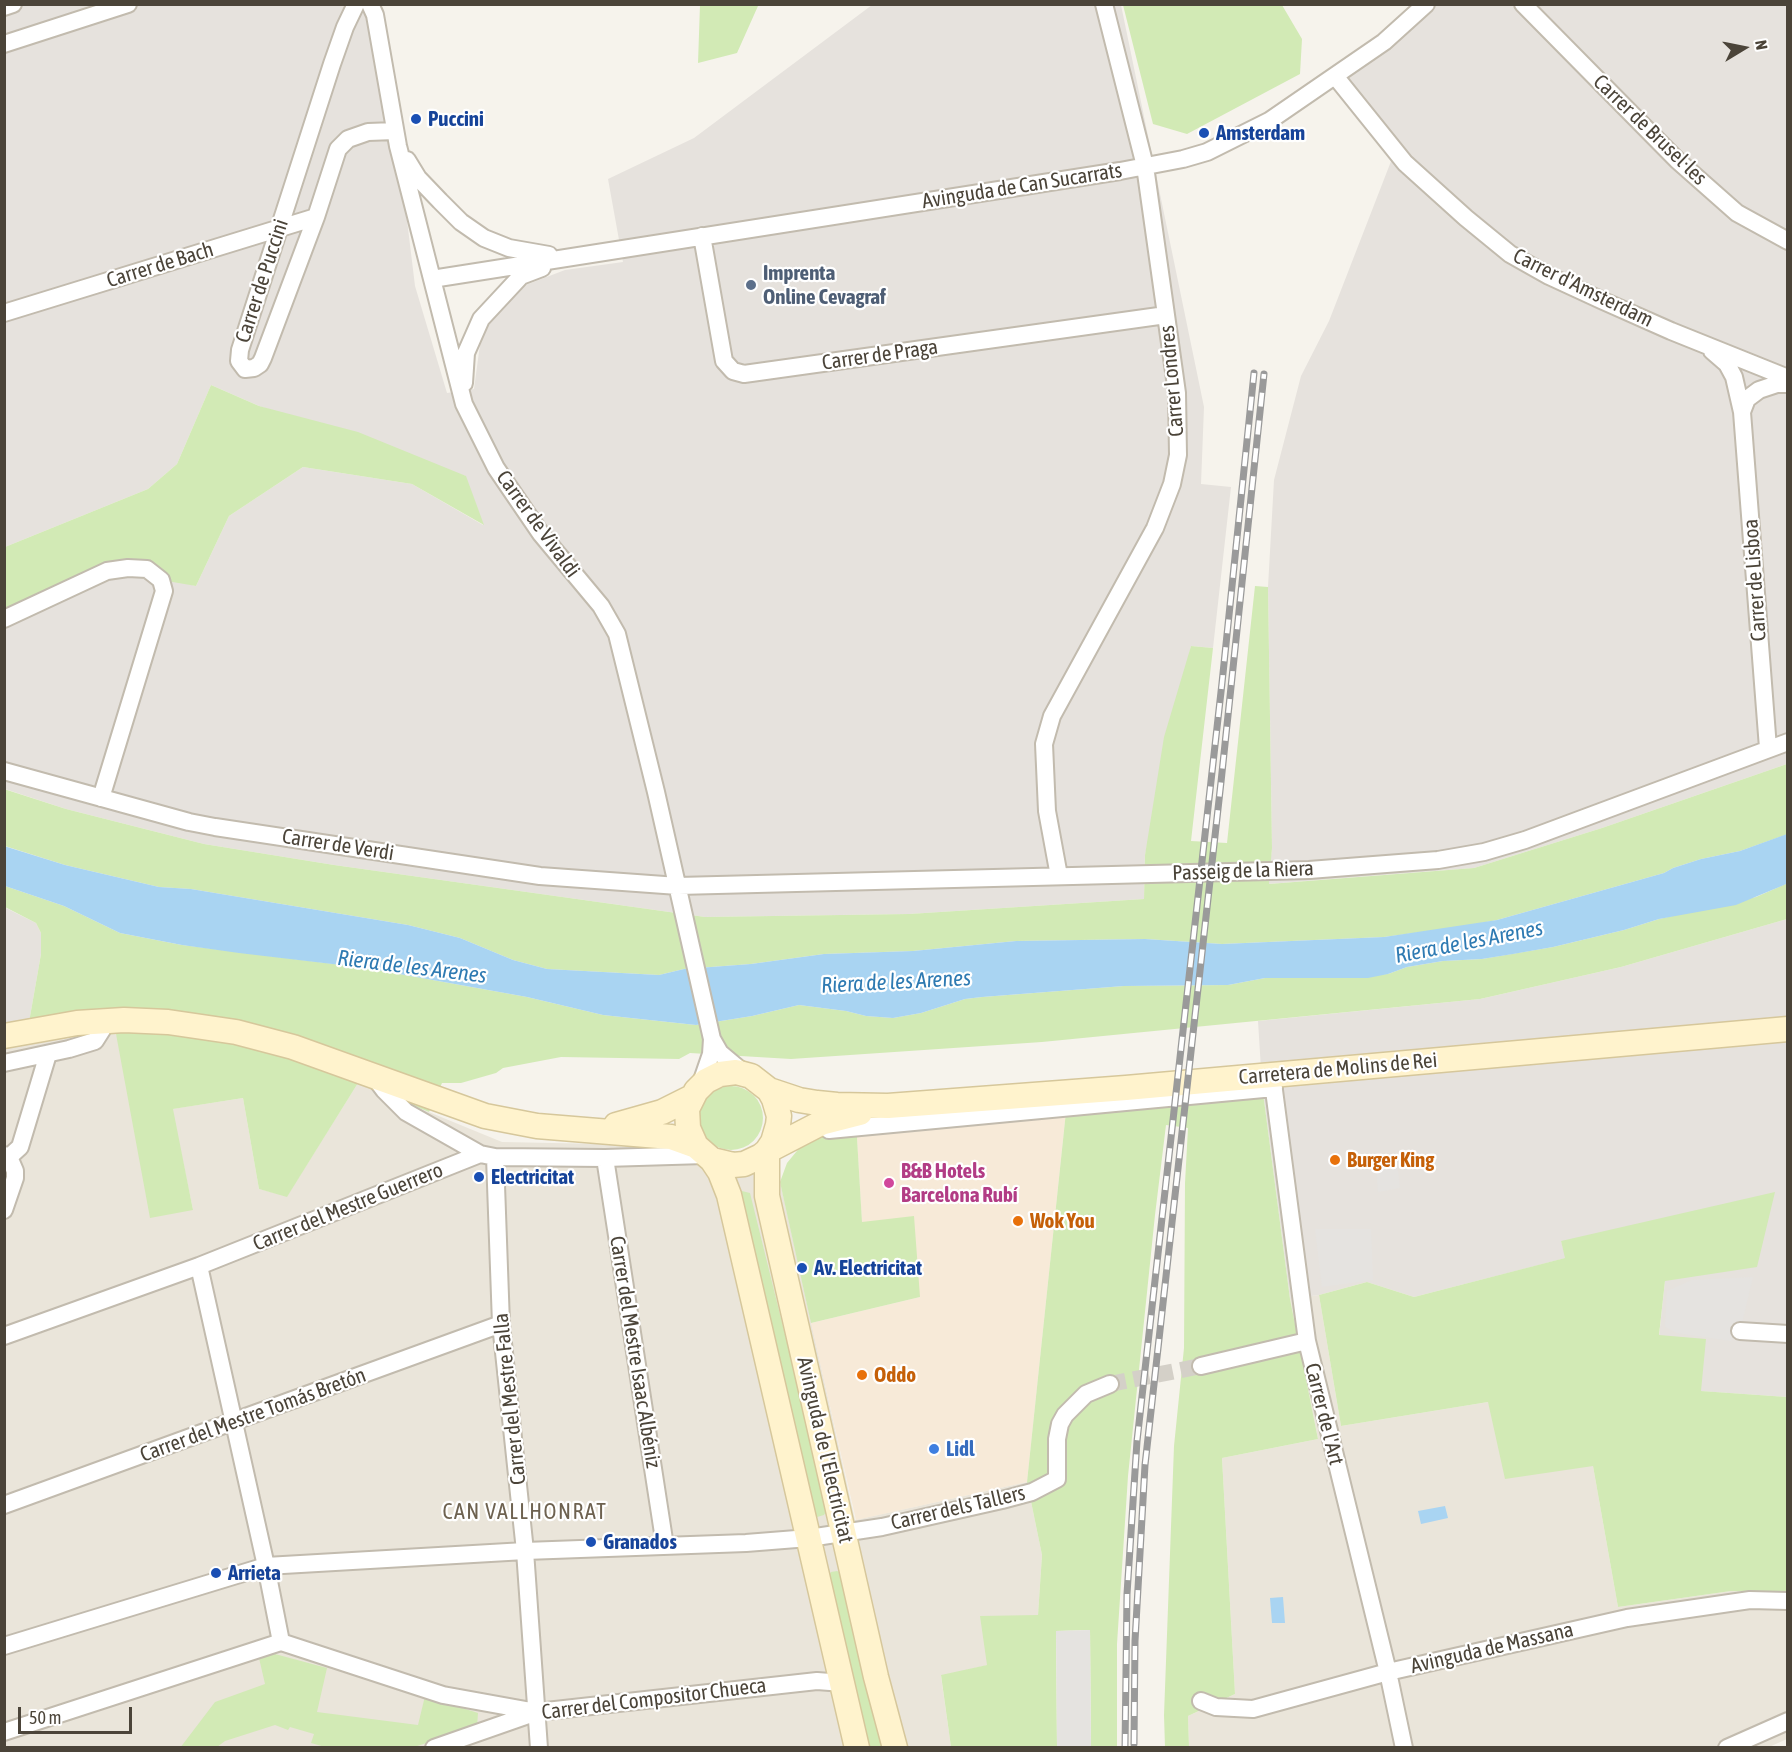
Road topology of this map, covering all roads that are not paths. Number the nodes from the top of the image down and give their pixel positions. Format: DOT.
graph roads {
  1 [pos="13,4"];
  2 [pos="128,4"];
  3 [pos="357,4"];
  4 [pos="370,4"];
  5 [pos="1104,4"];
  6 [pos="1426,4"];
  7 [pos="1523,4"];
  8 [pos="4,7"];
  9 [pos="4,44"];
  10 [pos="1335,76"];
  11 [pos="397,139"];
  12 [pos="1144,166"];
  13 [pos="316,217"];
  14 [pos="279,228"];
  15 [pos="702,236"];
  16 [pos="1788,241"];
  17 [pos="574,256"];
  18 [pos="432,279"];
  19 [pos="4,313"];
  20 [pos="1166,315"];
  21 [pos="1701,343"];
  22 [pos="1788,378"];
  23 [pos="1788,384"];
  24 [pos="464,404"];
  25 [pos="1742,412"];
  26 [pos="4,619"];
  27 [pos="1788,742"];
  28 [pos="1768,748"];
  29 [pos="4,771"];
  30 [pos="100,798"];
  31 [pos="1059,876"];
  32 [pos="678,886"];
  33 [pos="104,1020"];
  34 [pos="1788,1029"];
  35 [pos="4,1036"];
  36 [pos="712,1039"];
  37 [pos="48,1054"];
  38 [pos="4,1063"];
  39 [pos="746,1074"];
  40 [pos="373,1075"];
  41 [pos="1273,1081"];
  42 [pos="769,1090"];
  43 [pos="696,1091"];
  44 [pos="888,1106"];
  45 [pos="594,1130"];
  46 [pos="775,1147"];
  47 [pos="704,1154"];
  48 [pos="7,1156"];
  49 [pos="487,1156"];
  50 [pos="605,1158"];
  51 [pos="4,1210"];
  52 [pos="199,1266"];
  53 [pos="501,1324"];
  54 [pos="1740,1331"];
  55 [pos="1788,1334"];
  56 [pos="4,1336"];
  57 [pos="1307,1341"];
  58 [pos="1201,1366"];
  59 [pos="1110,1384"];
  60 [pos="234,1422"];
  61 [pos="4,1505"];
  62 [pos="844,1532"];
  63 [pos="809,1538"];
  64 [pos="665,1546"];
  65 [pos="525,1551"];
  66 [pos="266,1566"];
  67 [pos="1788,1601"];
  68 [pos="281,1642"];
  69 [pos="4,1646"];
  70 [pos="1388,1672"];
  71 [pos="843,1683"];
  72 [pos="1201,1701"];
  73 [pos="537,1712"];
  74 [pos="1788,1721"];
  75 [pos="4,1732"];
  76 [pos="434,1748"];
  77 [pos="539,1748"];
  78 [pos="857,1748"];
  79 [pos="895,1748"];
  80 [pos="1404,1748"];
  81 [pos="1727,1748"];
  1 -- 8 [label="street"];
  2 -- 9 [label="street"];
  3 -- 14 [label="street, Carrer de Puccini"];
  4 -- 11 [label="street, Carrer de Vivaldi"];
  5 -- 12 [label="street, Carrer Londres"];
  6 -- 10 [label="street, Avinguda de Can Sucarrats"];
  7 -- 16 [label="street, Carrer de Brusel·les"];
  10 -- 12 [label="street, Avinguda de Can Sucarrats"];
  10 -- 21 [label="street, Carrer d'Amsterdam"];
  11 -- 13 [label="street, Carrer de Puccini"];
  11 -- 17 [label="street, Avinguda de Can Sucarrats"];
  11 -- 18 [label="street, Carrer de Vivaldi"];
  12 -- 15 [label="street, Avinguda de Can Sucarrats"];
  12 -- 20 [label="street, Carrer Londres"];
  13 -- 14 [label="street, Carrer de Bach"];
  13 -- 14 [label="street, Carrer de Puccini"];
  14 -- 19 [label="street, Carrer de Bach"];
  15 -- 17 [label="street, Avinguda de Can Sucarrats"];
  15 -- 20 [label="street, Carrer de Praga"];
  17 -- 18 [label="street, Avinguda de Can Sucarrats"];
  17 -- 24 [label="street, Avinguda de Can Sucarrats"];
  18 -- 24 [label="street, Carrer de Vivaldi"];
  20 -- 31 [label="street, Carrer Londres"];
  21 -- 22 [label="street, Carrer d'Amsterdam"];
  21 -- 25 [label="street, Carrer de Lisboa"];
  23 -- 25 [label="street"];
  24 -- 32 [label="street, Carrer de Vivaldi"];
  25 -- 28 [label="street, Carrer de Lisboa"];
  26 -- 30 [label="street"];
  27 -- 28 [label="street, Passeig de la Riera"];
  28 -- 31 [label="street, Passeig de la Riera"];
  29 -- 30 [label="street, Carrer de Verdi"];
  30 -- 32 [label="street, Carrer de Verdi"];
  31 -- 32 [label="street, Passeig de la Riera"];
  32 -- 36 [label="street, Carrer de Vivaldi"];
  33 -- 35 [label="main road"];
  33 -- 37 [label="street"];
  33 -- 40 [label="main road"];
  34 -- 41 [label="main road, Carretera de Molins de Rei"];
  36 -- 39 [label="street, Carrer de Vivaldi"];
  36 -- 43 [label="street, Carrer de Vivaldi"];
  37 -- 38 [label="street"];
  37 -- 48 [label="street"];
  39 -- 42 [label="main road, Carretera de Molins de Rei"];
  39 -- 43 [label="main road"];
  40 -- 45 [label="main road"];
  40 -- 49 [label="street"];
  41 -- 44 [label="main road, Carretera de Molins de Rei"];
  41 -- 46 [label="street, Carretera de Molins de Rei"];
  41 -- 57 [label="street, Carrer de l'Art"];
  42 -- 44 [label="main road, Carretera de Molins de Rei"];
  42 -- 46 [label="main road"];
  43 -- 45 [label="main road"];
  43 -- 47 [label="main road"];
  44 -- 46 [label="main road, Carretera de Molins de Rei"];
  45 -- 47 [label="main road, Carretera de Molins de Rei"];
  46 -- 47 [label="main road, Carretera de Molins de Rei"];
  46 -- 62 [label="main road, Avinguda de l'Electricitat"];
  47 -- 50 [label="street, Carrer del Mestre Guerrero"];
  47 -- 63 [label="main road, Avinguda de l'Electricitat"];
  48 -- 51 [label="street"];
  49 -- 50 [label="street, Carrer del Mestre Guerrero"];
  49 -- 52 [label="street, Carrer del Mestre Guerrero"];
  49 -- 53 [label="street, Carrer del Mestre Falla"];
  50 -- 64 [label="street, Carrer del Mestre Isaac Albéniz"];
  52 -- 56 [label="street, Carrer del Mestre Guerrero"];
  52 -- 60 [label="street"];
  53 -- 60 [label="street, Carrer del Mestre Tomás Bretón"];
  53 -- 65 [label="street, Carrer del Mestre Falla"];
  54 -- 55 [label="street"];
  57 -- 58 [label="street"];
  57 -- 70 [label="street, Carrer de l'Art"];
  59 -- 62 [label="street, Carrer dels Tallers"];
  60 -- 61 [label="street, Carrer del Mestre Tomás Bretón"];
  60 -- 66 [label="street"];
  62 -- 63 [label="street"];
  62 -- 79 [label="main road, Avinguda de l'Electricitat"];
  63 -- 64 [label="street"];
  63 -- 71 [label="main road, Avinguda de l'Electricitat"];
  64 -- 65 [label="street"];
  65 -- 66 [label="street"];
  65 -- 73 [label="street, Carrer del Mestre Falla"];
  66 -- 68 [label="street"];
  66 -- 69 [label="street"];
  67 -- 70 [label="street, Avinguda de Massana"];
  68 -- 73 [label="street"];
  68 -- 75 [label="street"];
  70 -- 72 [label="street, Avinguda de Massana"];
  70 -- 80 [label="street, Carrer de l'Art"];
  71 -- 73 [label="street, Carrer del Compositor Chueca"];
  71 -- 78 [label="main road, Avinguda de l'Electricitat"];
  73 -- 76 [label="street, Carrer del Compositor Chueca"];
  73 -- 77 [label="street, Carrer del Mestre Falla"];
  74 -- 81 [label="street"];
}
